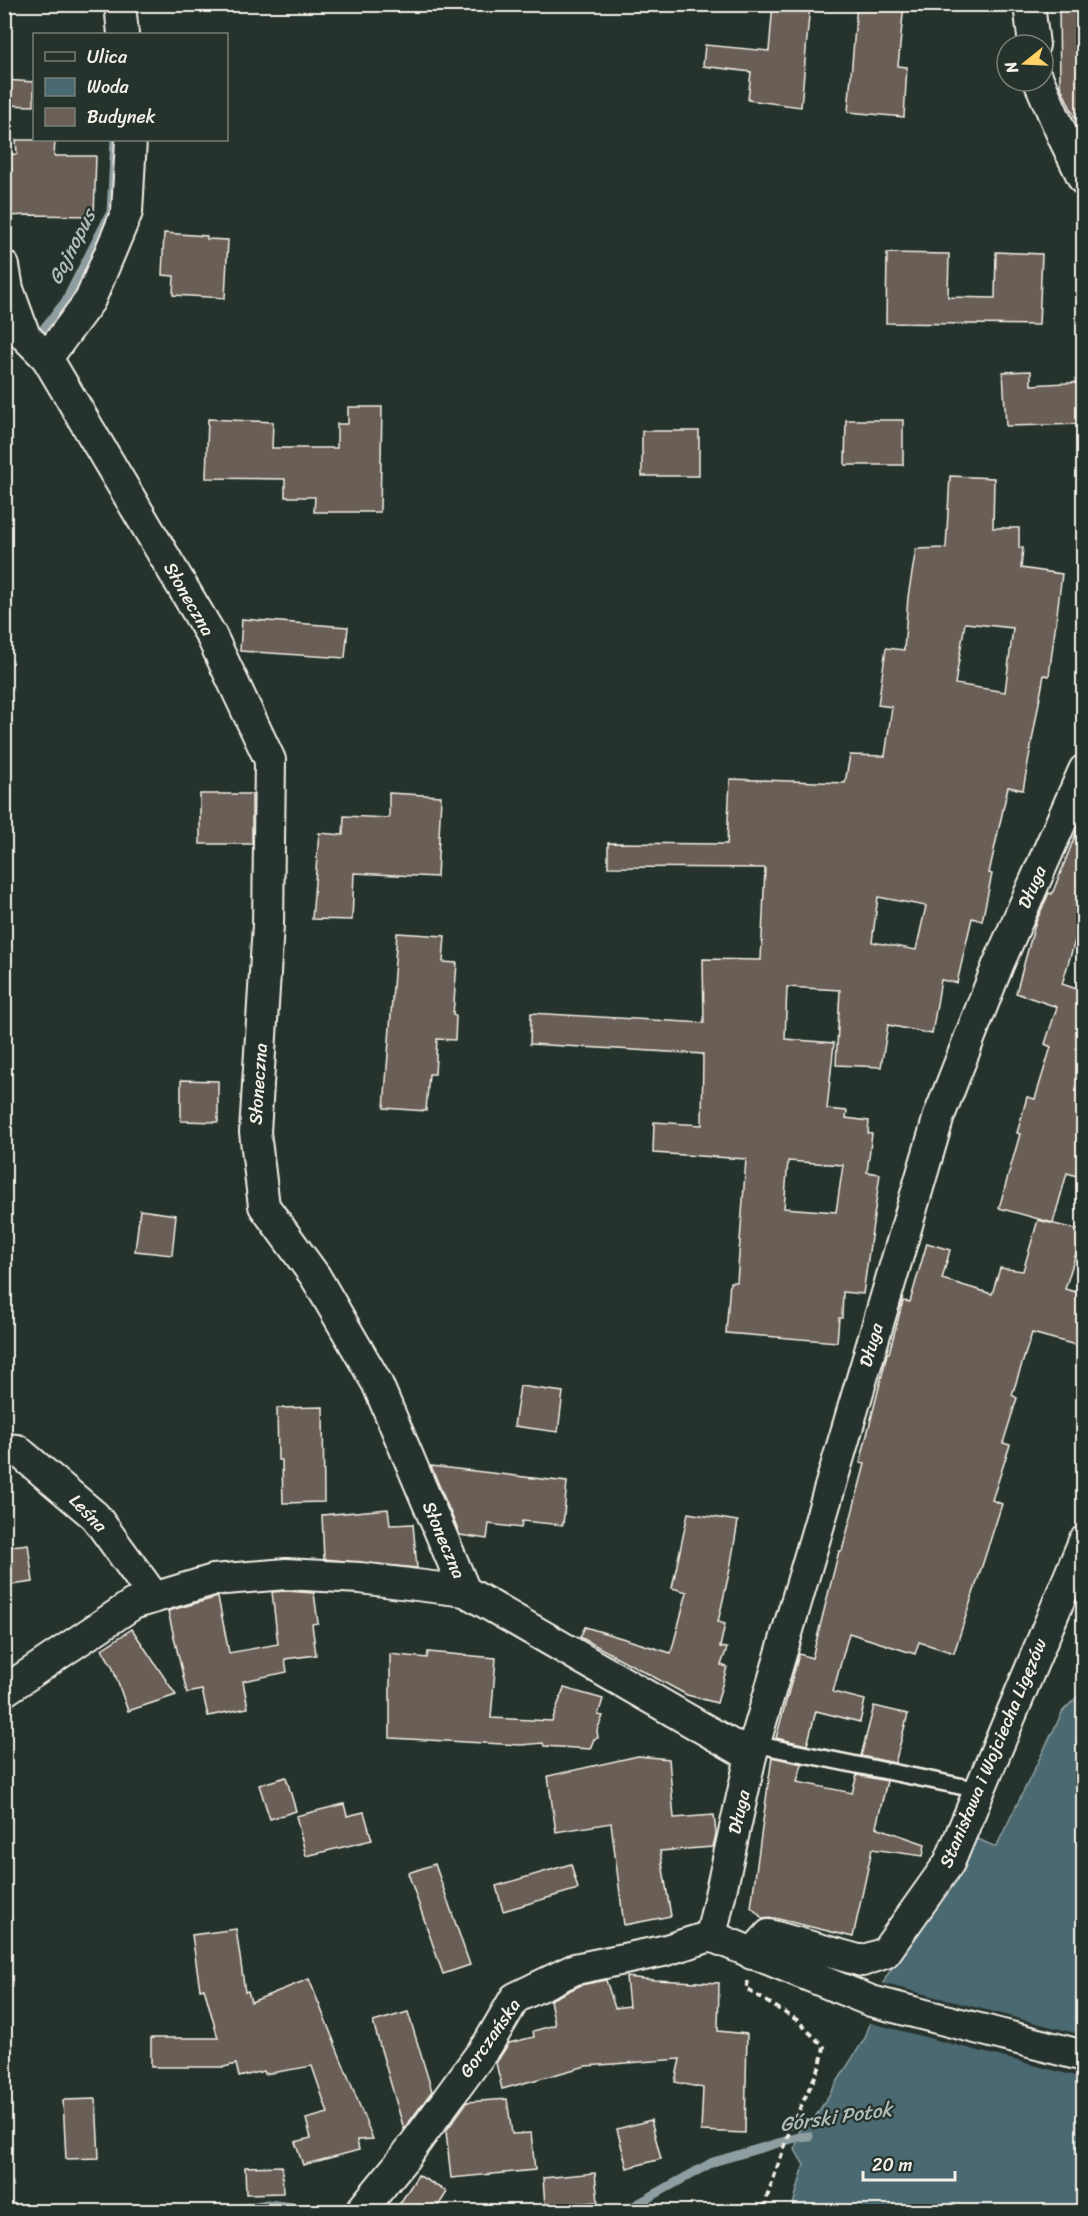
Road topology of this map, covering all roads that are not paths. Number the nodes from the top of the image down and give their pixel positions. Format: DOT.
graph roads {
  1 [pos="120,4"];
  2 [pos="1029,4"];
  3 [pos="123,33"];
  4 [pos="1033,33"];
  5 [pos="1045,93"];
  6 [pos="131,141"];
  7 [pos="1083,180"];
  8 [pos="4,266"];
  9 [pos="47,358"];
  10 [pos="1083,770"];
  11 [pos="4,1449"];
  12 [pos="1083,1541"];
  13 [pos="465,1591"];
  14 [pos="154,1597"];
  15 [pos="4,1691"];
  16 [pos="753,1750"];
  17 [pos="979,1790"];
  18 [pos="711,1936"];
  19 [pos="752,1954"];
  20 [pos="1083,2056"];
  21 [pos="360,2211"];
  1 -- 3 [label="street"];
  2 -- 4 [label="street"];
  5 -- 7 [label="street"];
  6 -- 9 [label="street"];
  8 -- 9 [label="street, Słoneczna"];
  9 -- 13 [label="street, Słoneczna"];
  10 -- 16 [label="street, Długa"];
  11 -- 14 [label="street, Leśna"];
  12 -- 17 [label="street, Stanisława i Wojciecha Ligęzów"];
  13 -- 14 [label="street"];
  13 -- 16 [label="street, Słoneczna"];
  14 -- 15 [label="street"];
  16 -- 17 [label="lane"];
  16 -- 18 [label="street, Długa"];
  17 -- 19 [label="street, Stanisława i Wojciecha Ligęzów"];
  18 -- 19 [label="street"];
  18 -- 21 [label="street, Gorczańska"];
  19 -- 20 [label="street"];
}
